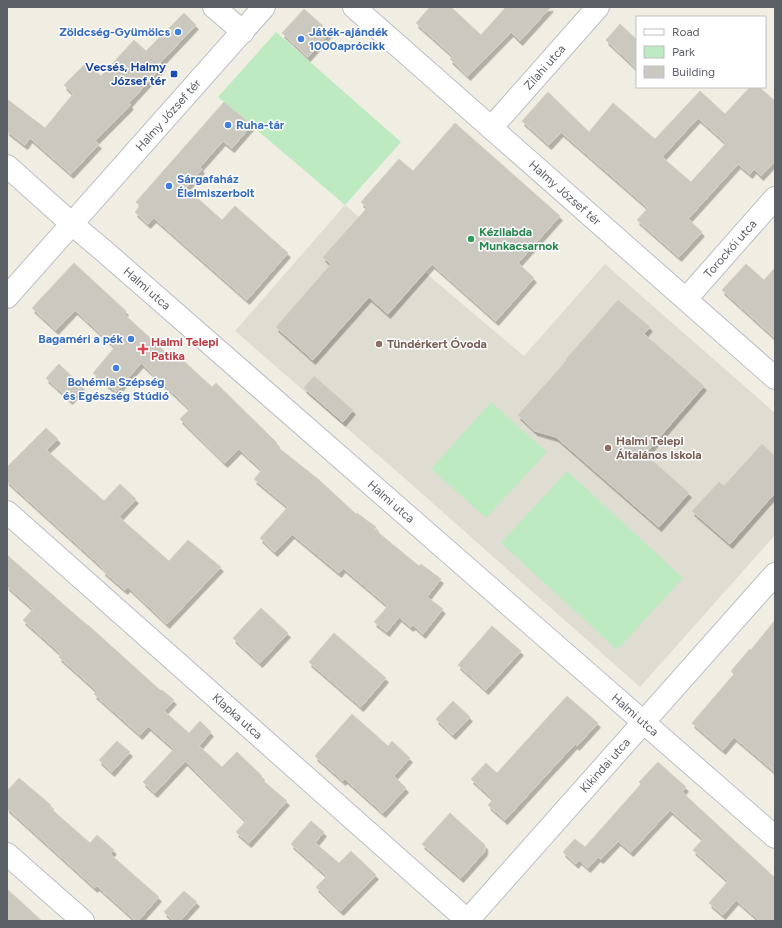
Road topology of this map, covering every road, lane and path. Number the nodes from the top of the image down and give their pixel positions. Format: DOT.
graph roads {
  1 [pos="214,7"];
  2 [pos="264,7"];
  3 [pos="354,7"];
  4 [pos="598,7"];
  5 [pos="242,32"];
  6 [pos="491,128"];
  7 [pos="7,166"];
  8 [pos="775,198"];
  9 [pos="73,225"];
  10 [pos="7,298"];
  11 [pos="686,299"];
  12 [pos="775,378"];
  13 [pos="7,512"];
  14 [pos="775,574"];
  15 [pos="644,722"];
  16 [pos="775,837"];
  17 [pos="7,854"];
  18 [pos="84,921"];
  19 [pos="468,921"];
  1 -- 5 [label="street"];
  2 -- 5 [label="street, Halmy József tér"];
  3 -- 6 [label="street, Halmy József tér"];
  4 -- 6 [label="street, Zilahi utca"];
  5 -- 9 [label="street, Halmy József tér"];
  6 -- 11 [label="street, Halmy József tér"];
  7 -- 9 [label="street, Halmi utca"];
  8 -- 11 [label="street, Torockói utca"];
  9 -- 10 [label="street, Halmy József tér"];
  9 -- 15 [label="street, Halmi utca"];
  11 -- 12 [label="street, Halmy József tér"];
  13 -- 19 [label="street, Klapka utca"];
  14 -- 15 [label="street, Kikindai utca"];
  15 -- 16 [label="street, Halmi utca"];
  15 -- 19 [label="street, Kikindai utca"];
  17 -- 18 [label="street"];
}
